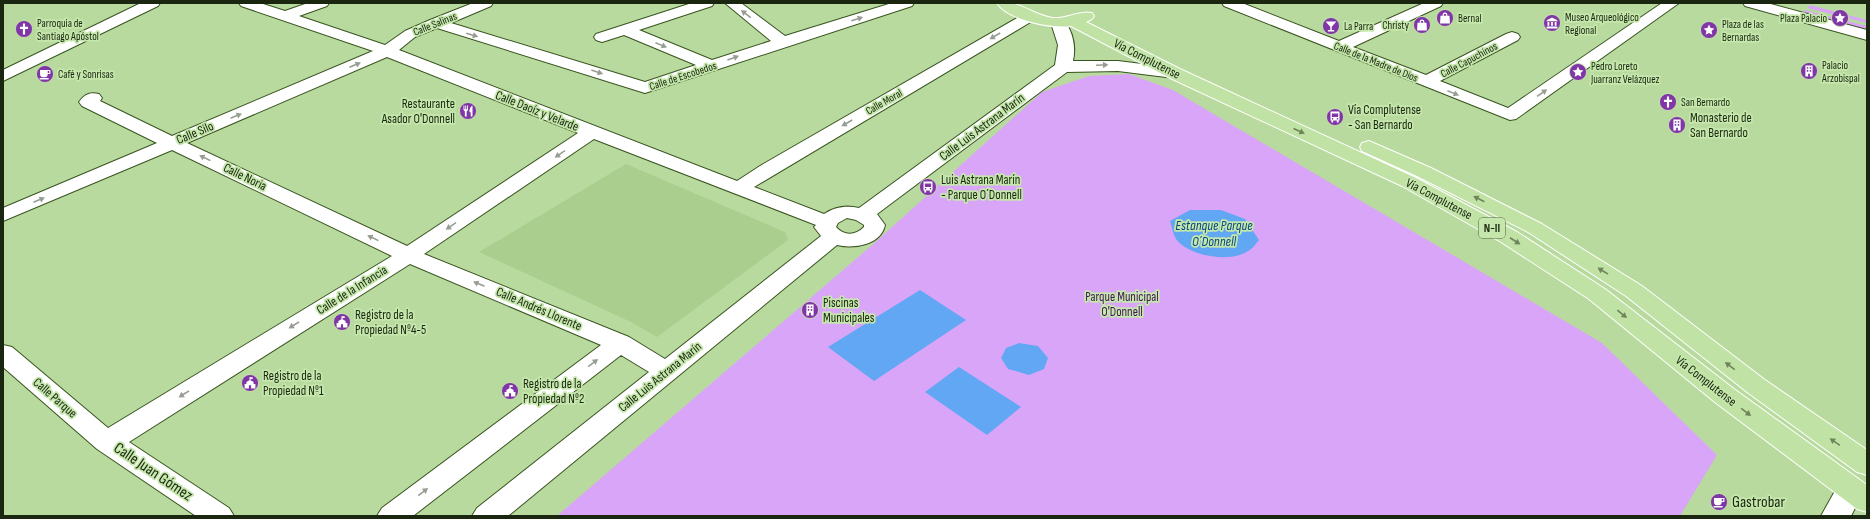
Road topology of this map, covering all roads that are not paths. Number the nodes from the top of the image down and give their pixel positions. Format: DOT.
graph roads {
  1 [pos="153,3"];
  2 [pos="246,3"];
  3 [pos="322,3"];
  4 [pos="486,3"];
  5 [pos="707,3"];
  6 [pos="732,3"];
  7 [pos="907,3"];
  8 [pos="1004,3"];
  9 [pos="1259,3"];
  10 [pos="1436,3"];
  11 [pos="1672,3"];
  12 [pos="1750,3"];
  13 [pos="1236,6"];
  14 [pos="286,16"];
  15 [pos="1074,16"];
  16 [pos="1029,17"];
  17 [pos="435,24"];
  18 [pos="625,30"];
  19 [pos="1867,35"];
  20 [pos="602,37"];
  21 [pos="1512,37"];
  22 [pos="783,42"];
  23 [pos="1339,47"];
  24 [pos="387,51"];
  25 [pos="712,66"];
  26 [pos="1063,68"];
  27 [pos="1174,73"];
  28 [pos="3,76"];
  29 [pos="1426,82"];
  30 [pos="93,98"];
  31 [pos="592,132"];
  32 [pos="173,142"];
  33 [pos="740,188"];
  34 [pos="863,214"];
  35 [pos="3,215"];
  36 [pos="830,229"];
  37 [pos="408,255"];
  38 [pos="620,343"];
  39 [pos="3,352"];
  40 [pos="667,371"];
  41 [pos="107,442"];
  42 [pos="1867,464"];
  43 [pos="1858,495"];
  44 [pos="219,516"];
  45 [pos="392,516"];
  46 [pos="487,516"];
  47 [pos="1836,516"];
  1 -- 28 [label="street"];
  2 -- 14 [label="street, Calle Daoíz y Velarde"];
  3 -- 14 [label="street"];
  4 -- 17 [label="street, Calle Salinas"];
  5 -- 18 [label="street"];
  22 -- 6 [label="street, one-way"];
  22 -- 7 [label="street, Calle de Escobedos, one-way"];
  8 -- 16 [label="main road"];
  9 -- 13 [label="street, Calle de la Madre de Dios"];
  10 -- 23 [label="street"];
  29 -- 11 [label="street, Calle de la Madre de Dios, one-way"];
  12 -- 19 [label="street"];
  13 -- 23 [label="street, Calle de la Madre de Dios"];
  14 -- 24 [label="street, Calle Daoíz y Velarde"];
  15 -- 16 [label="main road"];
  15 -- 26 [label="street"];
  15 -- 27 [label="main road, Vía Complutense / N-II"];
  42 -- 15 [label="main road, Vía Complutense / N-II, one-way"];
  16 -- 33 [label="street, Calle Moral, one-way"];
  17 -- 24 [label="street, Calle Salinas"];
  17 -- 25 [label="street, Calle de Escobedos, one-way"];
  18 -- 20 [label="street"];
  18 -- 25 [label="street, one-way"];
  21 -- 29 [label="street, Calle Capuchinos"];
  25 -- 22 [label="street, Calle de Escobedos, one-way"];
  23 -- 29 [label="street, Calle de la Madre de Dios"];
  24 -- 31 [label="street, Calle Daoíz y Velarde"];
  32 -- 24 [label="street, Calle Silo, one-way"];
  26 -- 27 [label="street, one-way"];
  26 -- 34 [label="street, Calle Luis Astrana Marín"];
  27 -- 43 [label="main road, Vía Complutense / N-II, one-way"];
  30 -- 32 [label="street, Calle Noria"];
  31 -- 33 [label="street, Calle Daoíz y Velarde"];
  31 -- 37 [label="street, Calle de la Infancia, one-way"];
  35 -- 32 [label="street, Calle Silo, one-way"];
  37 -- 32 [label="street, Calle Noria, one-way"];
  33 -- 36 [label="street, Calle Daoíz y Velarde"];
  34 -- 36 [label="street, Calle Luis Astrana Marín"];
  34 -- 36 [label="street, Calle Daoíz y Velarde"];
  36 -- 40 [label="street, Calle Luis Astrana Marín"];
  38 -- 37 [label="street, Calle Andrés Llorente, one-way"];
  37 -- 41 [label="street, Calle de la Infancia, one-way"];
  38 -- 40 [label="street, Calle Andrés Llorente"];
  45 -- 38 [label="street, one-way"];
  39 -- 41 [label="street, Calle Parque"];
  40 -- 46 [label="street, Calle Luis Astrana Marín"];
  41 -- 44 [label="street, Calle Juan Gómez"];
  43 -- 47 [label="street"];
}
